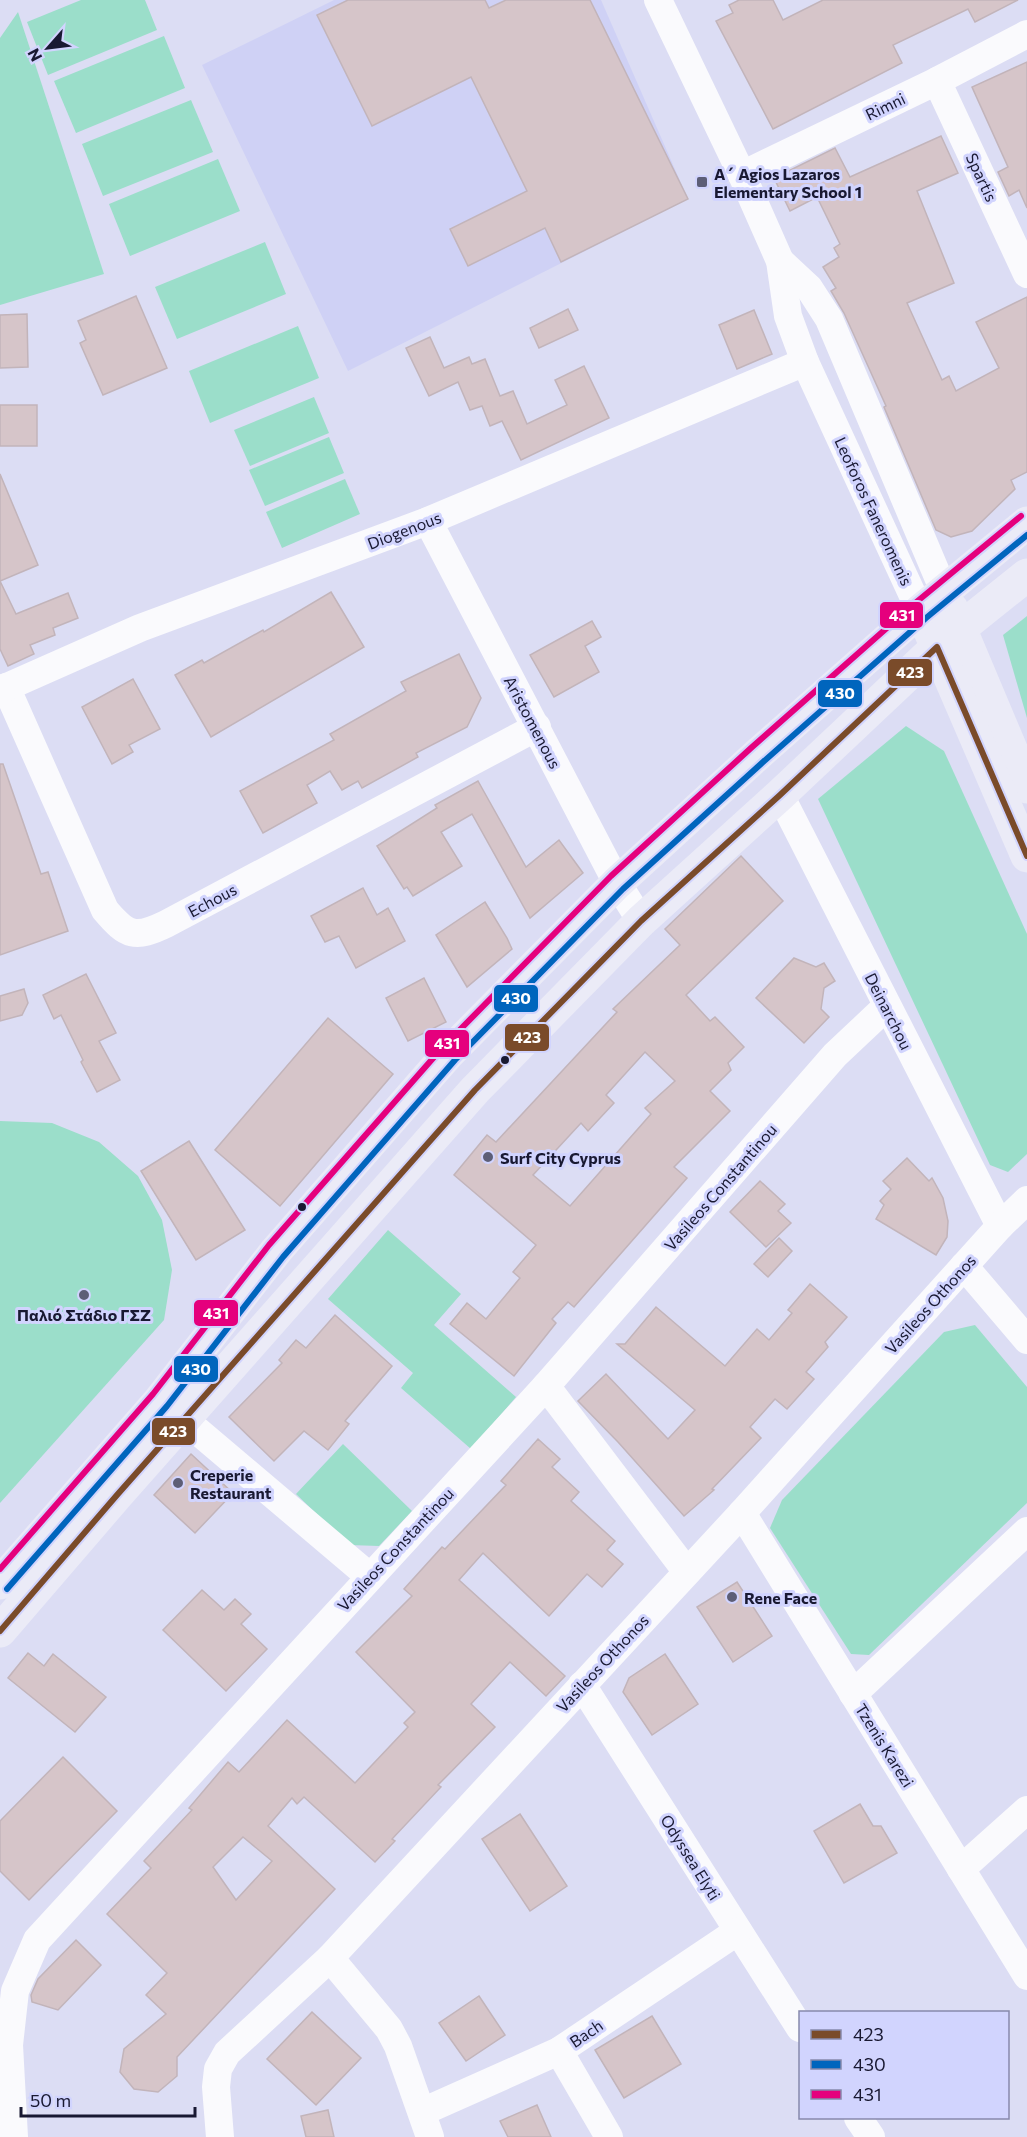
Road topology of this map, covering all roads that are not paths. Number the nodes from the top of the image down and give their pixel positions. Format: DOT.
graph roads {
  1 [pos="658,0"];
  2 [pos="1027,34"];
  3 [pos="937,81"];
  4 [pos="742,175"];
  5 [pos="780,261"];
  6 [pos="1027,274"];
  7 [pos="805,362"];
  8 [pos="428,521"];
  9 [pos="1027,523"];
  10 [pos="1027,575"];
  11 [pos="932,601"];
  12 [pos="949,637"];
  13 [pos="3,688"];
  14 [pos="537,727"];
  15 [pos="1027,787"];
  16 [pos="780,795"];
  17 [pos="1027,856"];
  18 [pos="616,883"];
  19 [pos="641,921"];
  20 [pos="887,1006"];
  21 [pos="1027,1200"];
  22 [pos="1000,1226"];
  23 [pos="964,1266"];
  24 [pos="1027,1340"];
  25 [pos="546,1386"];
  26 [pos="172,1410"];
  27 [pos="742,1514"];
  28 [pos="1027,1531"];
  29 [pos="687,1572"];
  30 [pos="369,1576"];
  31 [pos="0,1583"];
  32 [pos="0,1631"];
  33 [pos="582,1685"];
  34 [pos="853,1694"];
  35 [pos="1027,1810"];
  36 [pos="961,1869"];
  37 [pos="738,1931"];
  38 [pos="330,1958"];
  39 [pos="1027,1976"];
  40 [pos="799,2025"];
  41 [pos="559,2051"];
  42 [pos="859,2119"];
  43 [pos="426,2125"];
  44 [pos="14,2137"];
  45 [pos="220,2137"];
  46 [pos="609,2137"];
  47 [pos="871,2137"];
  1 -- 4 [label="street, Leoforos Faneromenis"];
  2 -- 3 [label="street, Rimni"];
  3 -- 4 [label="street, Rimni"];
  3 -- 6 [label="street, Spartis"];
  4 -- 5 [label="street, Leoforos Faneromenis"];
  5 -- 7 [label="street, Leoforos Faneromenis"];
  5 -- 11 [label="street, Leoforos Faneromenis"];
  7 -- 8 [label="street, Diogenous"];
  7 -- 11 [label="street, Leoforos Faneromenis"];
  8 -- 13 [label="street, Diogenous"];
  8 -- 14 [label="street, Aristomenous"];
  9 -- 11 [label="main road"];
  10 -- 12 [label="main road"];
  11 -- 12 [label="main road, Leoforos Faneromenis"];
  11 -- 18 [label="main road"];
  12 -- 15 [label="main road, Leoforos Faneromenis"];
  12 -- 16 [label="main road"];
  12 -- 17 [label="main road, Leoforos Faneromenis"];
  13 -- 14 [label="street, Echous"];
  14 -- 18 [label="street, Aristomenous"];
  16 -- 19 [label="main road"];
  16 -- 20 [label="street, Deinarchou"];
  18 -- 19 [label="street, Aristomenous"];
  18 -- 26 [label="main road"];
  19 -- 26 [label="main road"];
  20 -- 22 [label="street, Deinarchou"];
  20 -- 25 [label="street, Vasileos Constantinou"];
  21 -- 22 [label="street, Vasileos Othonos"];
  22 -- 23 [label="street, Vasileos Othonos"];
  23 -- 24 [label="street"];
  23 -- 27 [label="street, Vasileos Othonos"];
  25 -- 29 [label="street"];
  25 -- 30 [label="street, Vasileos Constantinou"];
  26 -- 30 [label="street"];
  26 -- 31 [label="main road"];
  26 -- 32 [label="main road"];
  27 -- 29 [label="street, Vasileos Othonos"];
  27 -- 34 [label="street, Tzenis Karezi"];
  28 -- 34 [label="street"];
  29 -- 33 [label="street, Vasileos Othonos"];
  30 -- 44 [label="street, Vasileos Constantinou"];
  33 -- 37 [label="street, Odyssea Elyti"];
  33 -- 38 [label="street, Vasileos Othonos"];
  34 -- 36 [label="street, Tzenis Karezi"];
  35 -- 36 [label="street"];
  36 -- 39 [label="street, Tzenis Karezi"];
  37 -- 40 [label="street, Odyssea Elyti"];
  37 -- 41 [label="street, Bach"];
  38 -- 43 [label="street"];
  38 -- 45 [label="street, Vasileos Othonos"];
  41 -- 43 [label="street, Bach"];
  41 -- 46 [label="street"];
  42 -- 47 [label="street"];
}
